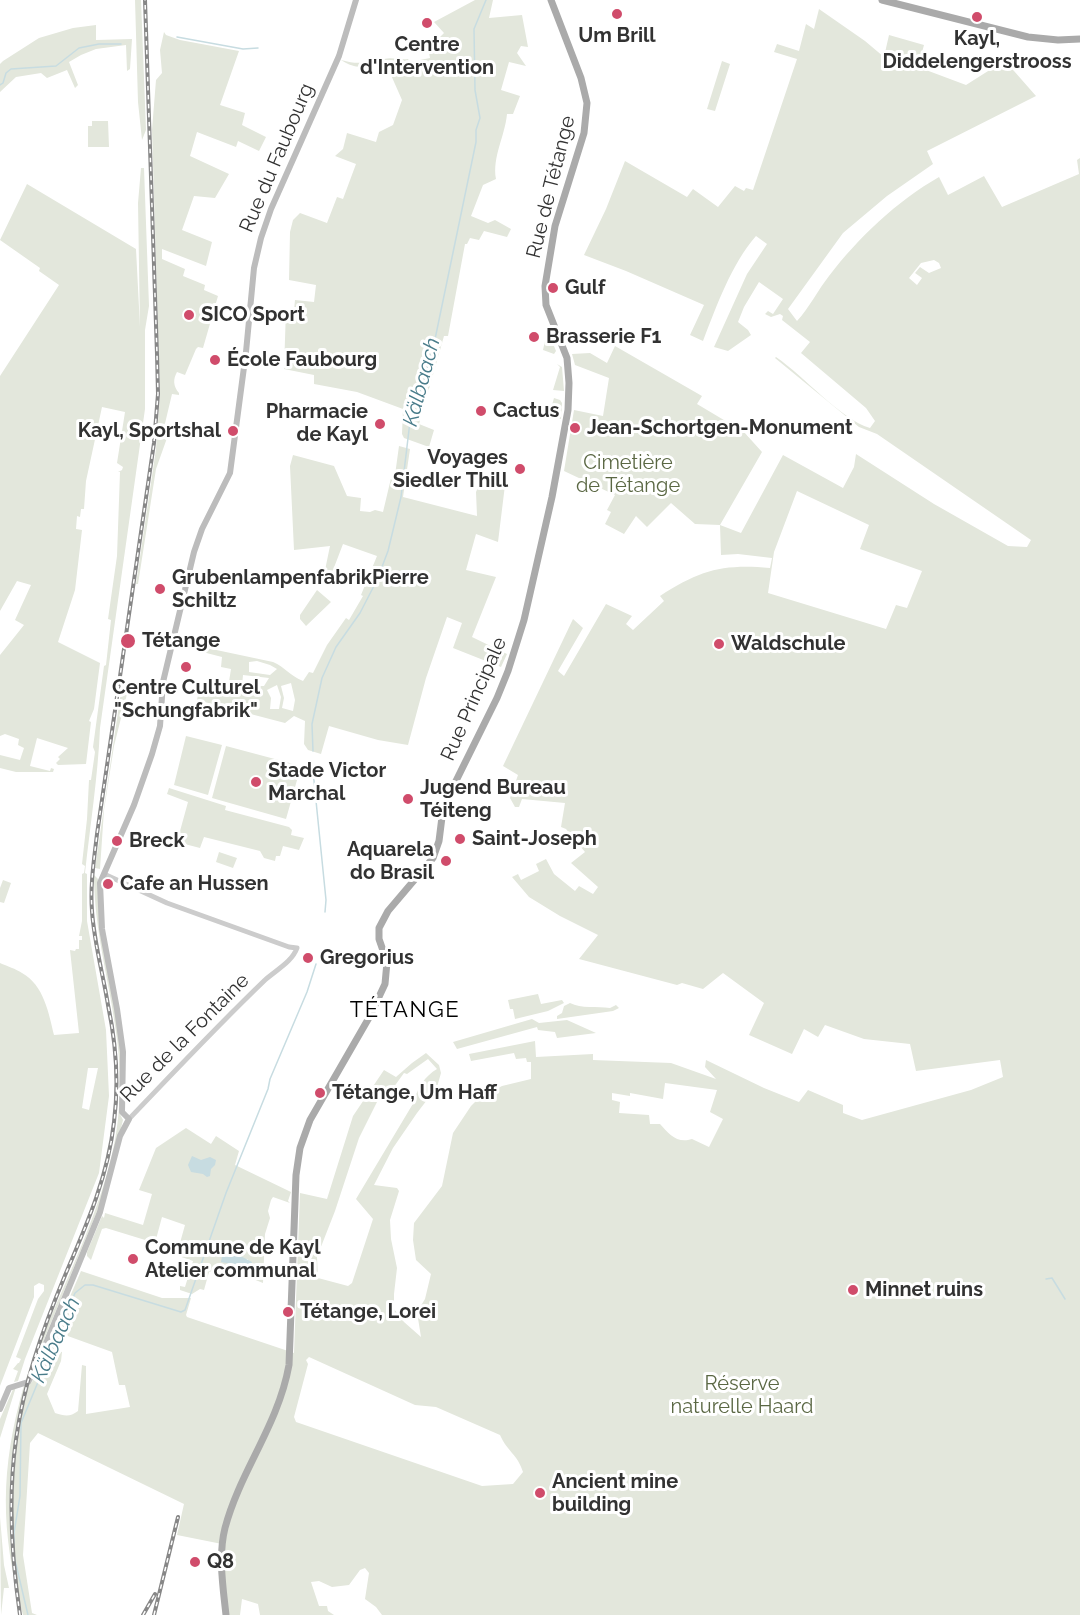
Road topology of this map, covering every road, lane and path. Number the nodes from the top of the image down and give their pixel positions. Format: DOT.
graph roads {
  1 [pos="356,0"];
  2 [pos="551,0"];
  3 [pos="882,0"];
  4 [pos="1080,39"];
  5 [pos="569,383"];
  6 [pos="104,874"];
  7 [pos="129,1119"];
  8 [pos="0,1409"];
  9 [pos="226,1615"];
  1 -- 6 [label="main road, Rue du Faubourg"];
  2 -- 5 [label="main road, Rue de Tétange"];
  3 -- 4 [label="main road"];
  5 -- 9 [label="main road, Rue Principale"];
  6 -- 7 [label="main road, Rue du Faubourg"];
  6 -- 7 [label="street, Rue de la Fontaine"];
  7 -- 8 [label="main road, Rue de la Fontaine"];
}
